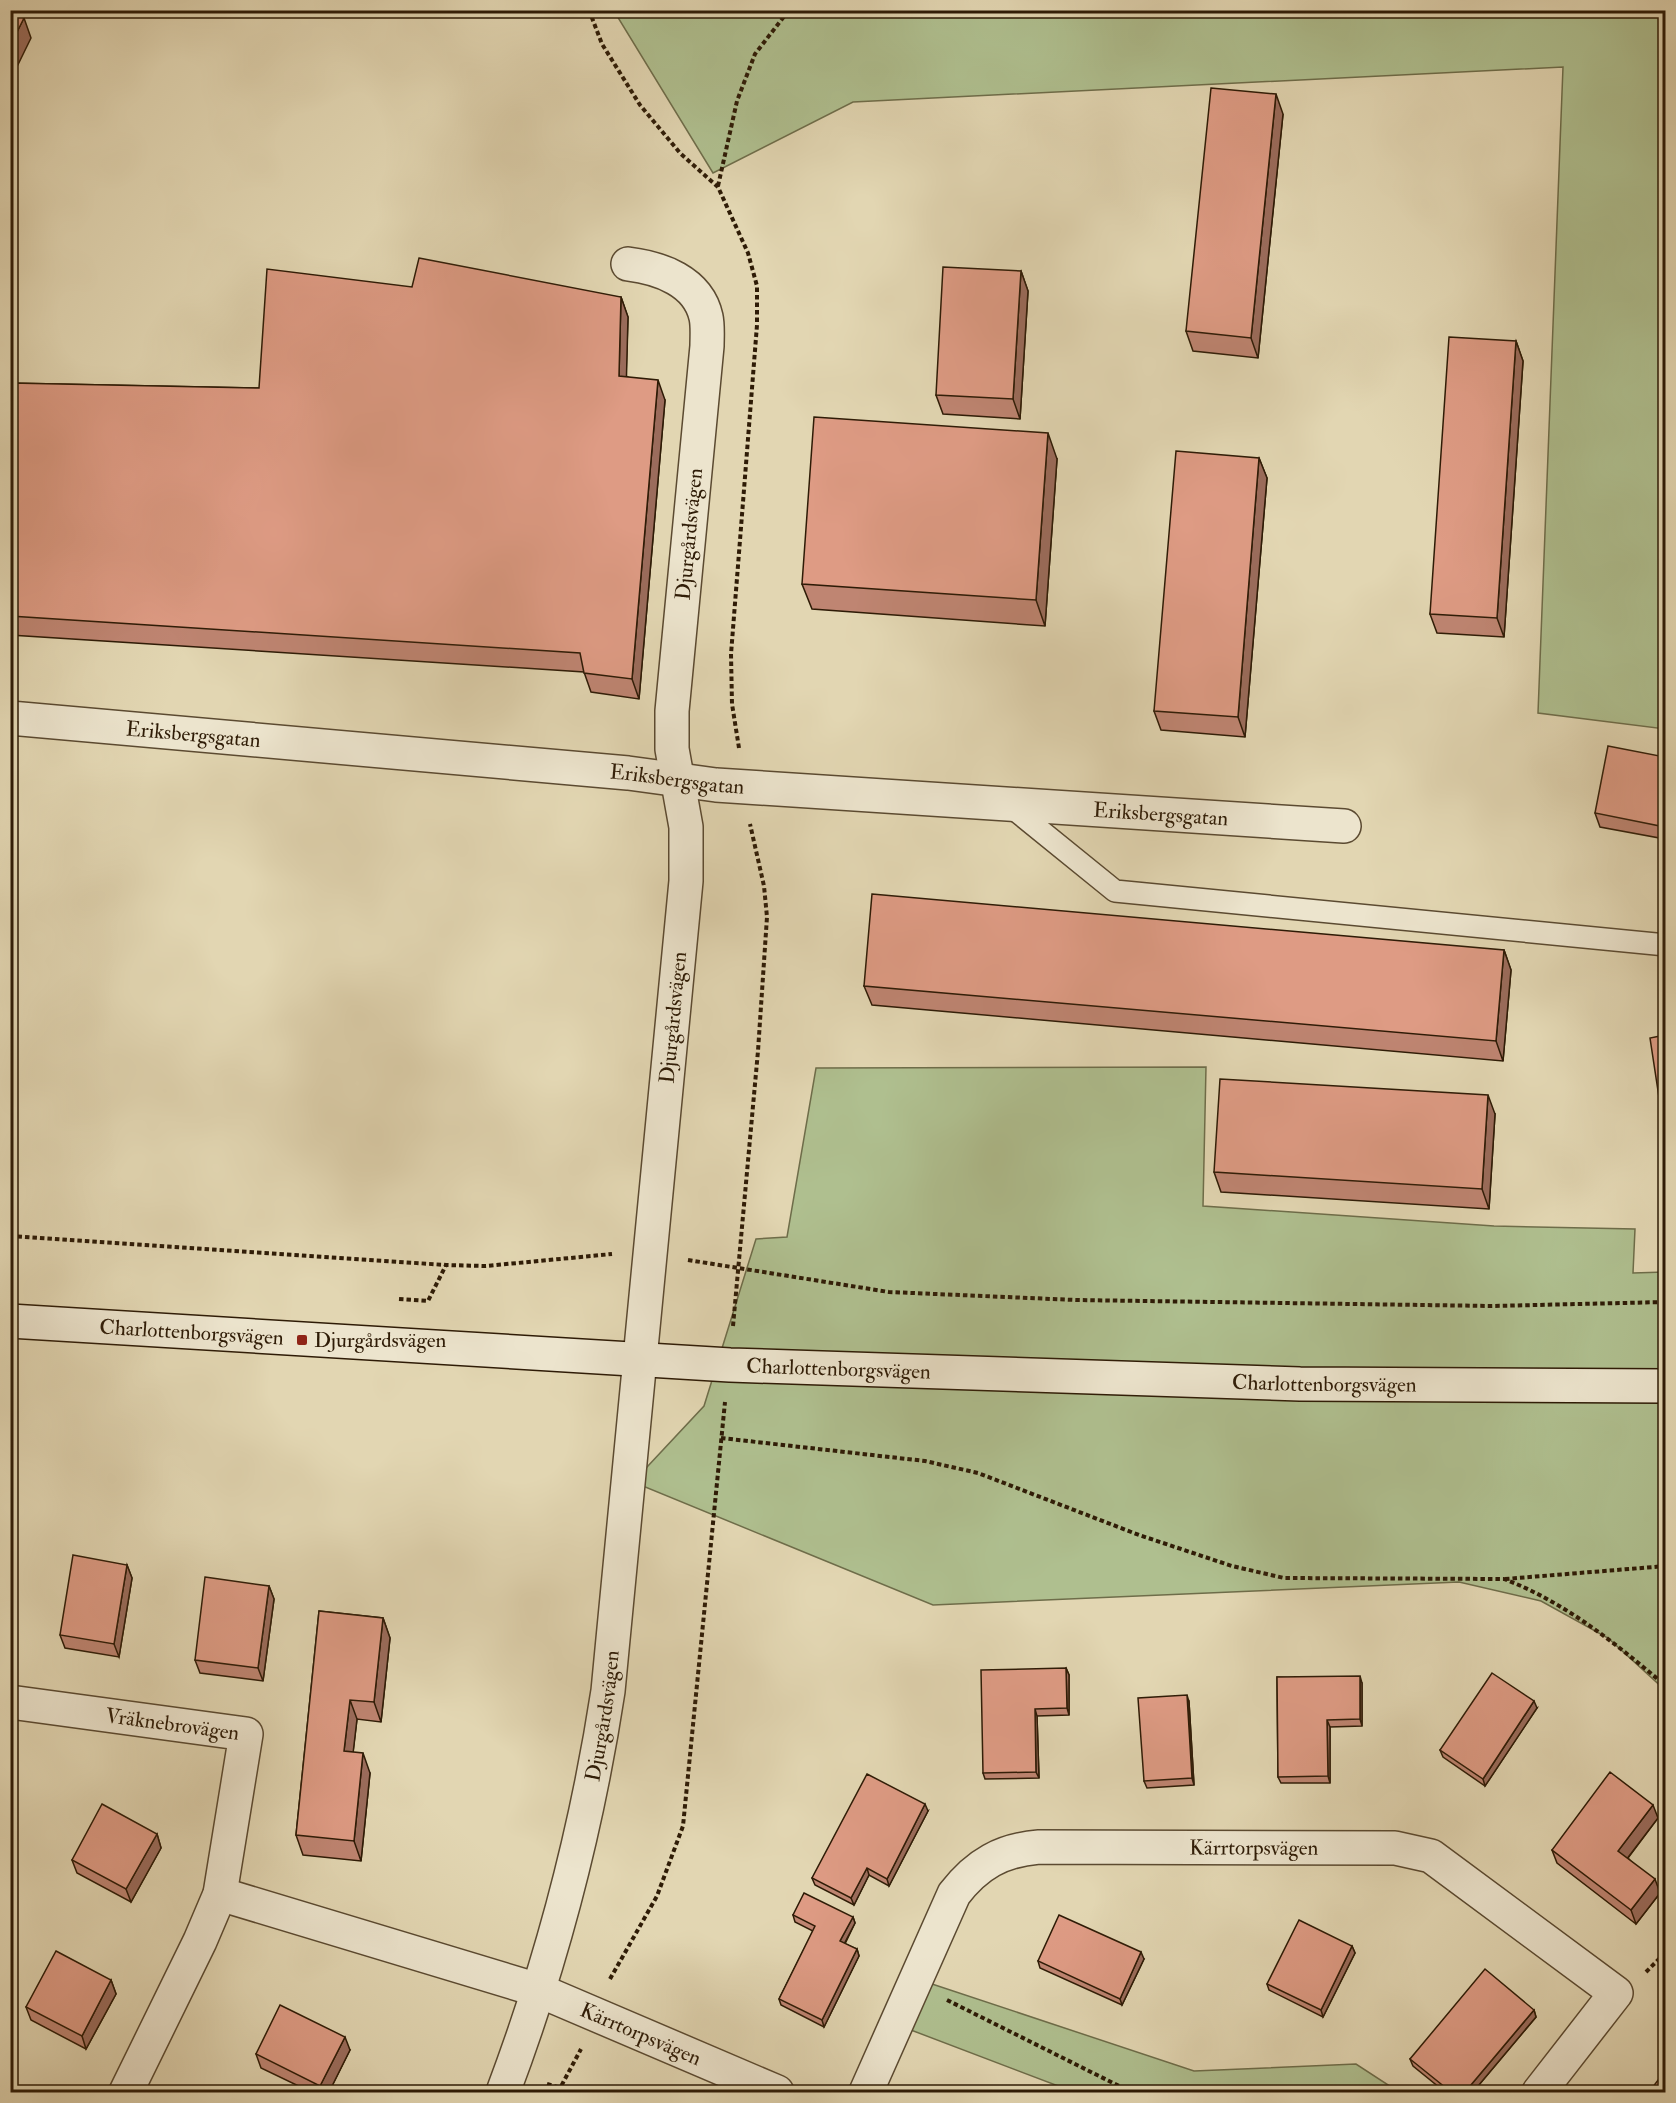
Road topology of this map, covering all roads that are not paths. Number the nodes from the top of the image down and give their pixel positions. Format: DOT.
graph roads {
  1 [pos="628,264"];
  2 [pos="10,718"];
  3 [pos="678,781"];
  4 [pos="1006,803"];
  5 [pos="1344,826"];
  6 [pos="1665,945"];
  7 [pos="10,1321"];
  8 [pos="642,1360"];
  9 [pos="1665,1386"];
  10 [pos="10,1702"];
  11 [pos="220,1894"];
  12 [pos="538,1990"];
  13 [pos="126,2092"];
  14 [pos="503,2092"];
  15 [pos="777,2092"];
  16 [pos="866,2092"];
  17 [pos="1539,2092"];
  1 -- 3 [label="street, Djurgårdsvägen"];
  2 -- 3 [label="street, Eriksbergsgatan"];
  3 -- 4 [label="street, Eriksbergsgatan"];
  3 -- 8 [label="street, Djurgårdsvägen"];
  4 -- 5 [label="street, Eriksbergsgatan"];
  4 -- 6 [label="lane"];
  7 -- 8 [label="street, Charlottenborgsvägen"];
  8 -- 9 [label="street, Charlottenborgsvägen"];
  8 -- 12 [label="street, Djurgårdsvägen"];
  10 -- 11 [label="street, Vräknebrovägen"];
  11 -- 12 [label="street"];
  11 -- 13 [label="street, Vräknebrovägen"];
  12 -- 14 [label="street, Djurgårdsvägen"];
  12 -- 15 [label="street, Kärrtorpsvägen"];
  16 -- 17 [label="street, Kärrtorpsvägen"];
}
